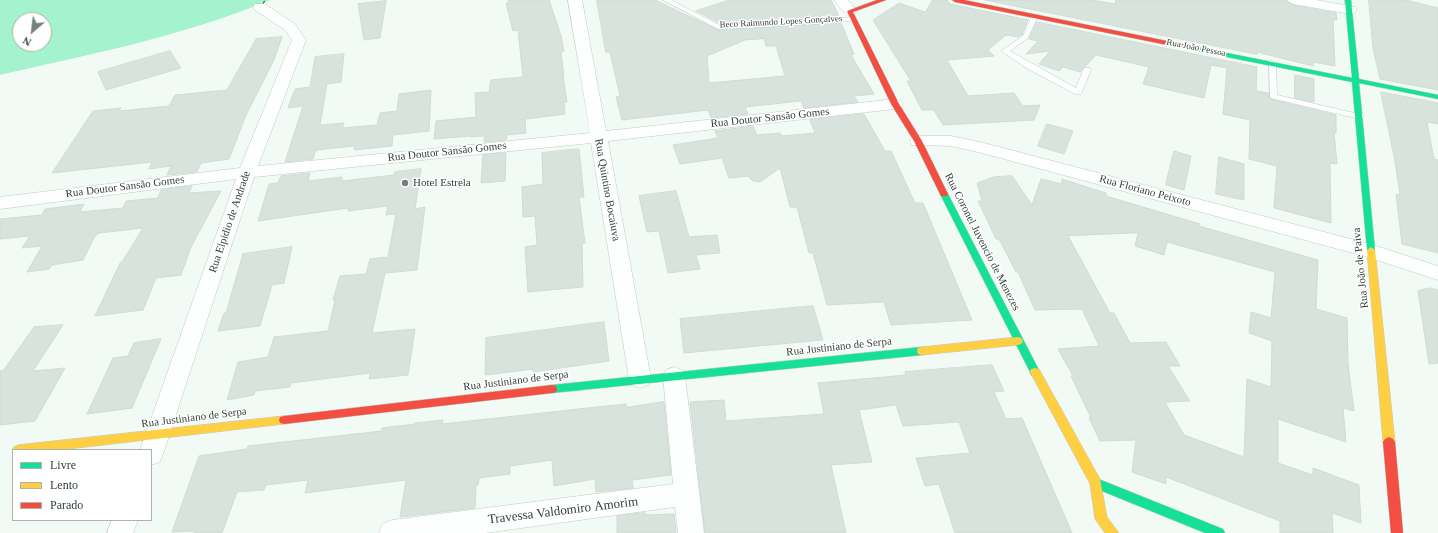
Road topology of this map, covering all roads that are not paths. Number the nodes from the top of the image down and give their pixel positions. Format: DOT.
graph roads {
  1 [pos="575,0"];
  2 [pos="666,0"];
  3 [pos="841,0"];
  4 [pos="883,0"];
  5 [pos="955,0"];
  6 [pos="1292,0"];
  7 [pos="1349,5"];
  8 [pos="260,7"];
  9 [pos="852,15"];
  10 [pos="1035,16"];
  11 [pos="1272,63"];
  12 [pos="1087,70"];
  13 [pos="1355,80"];
  14 [pos="1438,97"];
  15 [pos="895,104"];
  16 [pos="1360,117"];
  17 [pos="598,137"];
  18 [pos="918,141"];
  19 [pos="247,172"];
  20 [pos="0,203"];
  21 [pos="1370,251"];
  22 [pos="1438,263"];
  23 [pos="1438,274"];
  24 [pos="1018,341"];
  25 [pos="674,376"];
  26 [pos="640,379"];
  27 [pos="155,445"];
  28 [pos="45,449"];
  29 [pos="1096,483"];
  30 [pos="686,494"];
  31 [pos="125,521"];
  32 [pos="120,533"];
  33 [pos="392,533"];
  34 [pos="691,533"];
  35 [pos="1112,533"];
  36 [pos="1219,533"];
  37 [pos="1397,533"];
  1 -- 17 [label="street, Rua Quintino Bocaiuva"];
  2 -- 9 [label="lane, Beco Raimundo Lopes Gonçalves"];
  3 -- 9 [label="street"];
  4 -- 9 [label="street"];
  5 -- 10 [label="street, Rua João Pessoa"];
  6 -- 7 [label="street"];
  7 -- 13 [label="street, Rua João de Paiva"];
  8 -- 19 [label="street, Rua Elpidio de Andrade"];
  9 -- 15 [label="street, Rua Coronel Juvencio de Menezes"];
  10 -- 11 [label="street, Rua João Pessoa"];
  10 -- 12 [label="lane"];
  11 -- 13 [label="street, Rua João Pessoa"];
  11 -- 16 [label="lane"];
  13 -- 14 [label="street, Rua João Pessoa"];
  13 -- 16 [label="street, Rua João de Paiva"];
  15 -- 17 [label="street, Rua Doutor Sansão Gomes"];
  15 -- 18 [label="street, Rua Coronel Juvencio de Menezes"];
  16 -- 21 [label="street, Rua João de Paiva"];
  17 -- 19 [label="street, Rua Doutor Sansão Gomes"];
  17 -- 26 [label="street, Rua Quintino Bocaiuva"];
  18 -- 21 [label="street, Rua Floriano Peixoto"];
  18 -- 24 [label="street, Rua Coronel Juvencio de Menezes"];
  19 -- 20 [label="street, Rua Doutor Sansão Gomes"];
  19 -- 27 [label="street, Rua Elpidio de Andrade"];
  21 -- 22 [label="street, Rua Floriano Peixoto"];
  21 -- 23 [label="street, Rua Floriano Peixoto"];
  21 -- 37 [label="street, Rua João de Paiva"];
  24 -- 25 [label="street, Rua Justiniano de Serpa"];
  24 -- 29 [label="street, Rua Coronel Juvencio de Menezes"];
  25 -- 26 [label="street, Rua Justiniano de Serpa"];
  25 -- 30 [label="street"];
  26 -- 27 [label="street, Rua Justiniano de Serpa"];
  27 -- 28 [label="street, Rua Justiniano de Serpa"];
  29 -- 35 [label="street"];
  29 -- 36 [label="street"];
  30 -- 33 [label="street, Travessa Valdomiro Amorim"];
  30 -- 34 [label="street"];
  31 -- 32 [label="street"];
}
